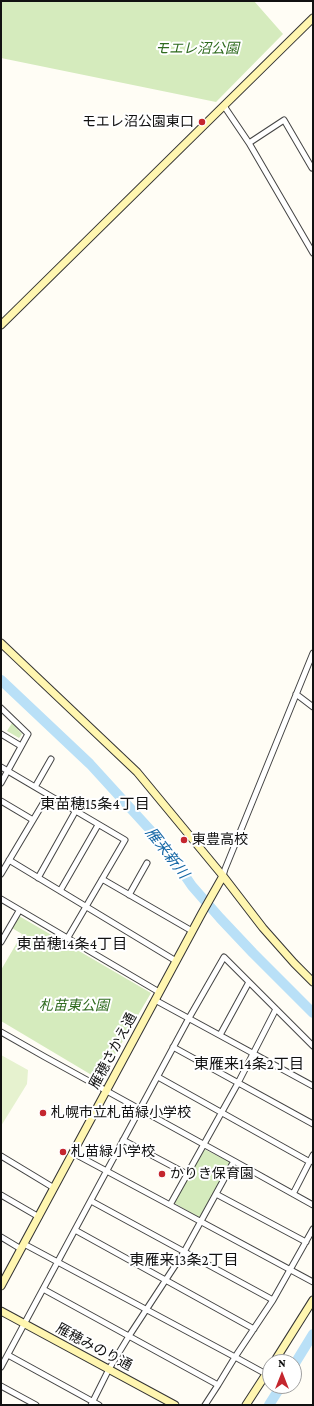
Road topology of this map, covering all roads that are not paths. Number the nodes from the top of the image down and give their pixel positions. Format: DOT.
graph roads {
  1 [pos="313,18"];
  2 [pos="224,106"];
  3 [pos="249,143"];
  4 [pos="312,168"];
  5 [pos="313,253"];
  6 [pos="1,325"];
  7 [pos="1,643"];
  8 [pos="313,653"];
  9 [pos="296,694"];
  10 [pos="313,707"];
  11 [pos="1,708"];
  12 [pos="1,734"];
  13 [pos="21,746"];
  14 [pos="51,759"];
  15 [pos="1,767"];
  16 [pos="7,770"];
  17 [pos="1,782"];
  18 [pos="35,787"];
  19 [pos="48,795"];
  20 [pos="1,801"];
  21 [pos="75,812"];
  22 [pos="33,820"];
  23 [pos="98,825"];
  24 [pos="9,860"];
  25 [pos="146,863"];
  26 [pos="3,864"];
  27 [pos="1,874"];
  28 [pos="223,876"];
  29 [pos="38,878"];
  30 [pos="102,879"];
  31 [pos="60,891"];
  32 [pos="129,895"];
  33 [pos="1,899"];
  34 [pos="86,907"];
  35 [pos="19,911"];
  36 [pos="192,931"];
  37 [pos="67,939"];
  38 [pos="1,942"];
  39 [pos="176,961"];
  40 [pos="249,982"];
  41 [pos="313,982"];
  42 [pos="160,992"];
  43 [pos="156,1000"];
  44 [pos="276,1009"];
  45 [pos="189,1018"];
  46 [pos="1,1032"];
  47 [pos="220,1035"];
  48 [pos="313,1046"];
  49 [pos="173,1047"];
  50 [pos="254,1053"];
  51 [pos="158,1077"];
  52 [pos="238,1083"];
  53 [pos="313,1086"];
  54 [pos="107,1091"];
  55 [pos="140,1109"];
  56 [pos="221,1112"];
  57 [pos="313,1124"];
  58 [pos="123,1140"];
  59 [pos="204,1144"];
  60 [pos="73,1153"];
  61 [pos="1,1156"];
  62 [pos="313,1156"];
  63 [pos="234,1161"];
  64 [pos="310,1162"];
  65 [pos="106,1171"];
  66 [pos="188,1174"];
  67 [pos="54,1188"];
  68 [pos="216,1194"];
  69 [pos="293,1194"];
  70 [pos="1,1195"];
  71 [pos="91,1201"];
  72 [pos="170,1205"];
  73 [pos="313,1205"];
  74 [pos="38,1217"];
  75 [pos="201,1221"];
  76 [pos="313,1229"];
  77 [pos="75,1230"];
  78 [pos="1,1237"];
  79 [pos="306,1242"];
  80 [pos="23,1246"];
  81 [pos="184,1252"];
  82 [pos="57,1262"];
  83 [pos="290,1270"];
  84 [pos="165,1280"];
  85 [pos="313,1282"];
  86 [pos="1,1286"];
  87 [pos="43,1289"];
  88 [pos="273,1300"];
  89 [pos="313,1300"];
  90 [pos="146,1309"];
  91 [pos="1,1311"];
  92 [pos="25,1324"];
  93 [pos="254,1329"];
  94 [pos="129,1336"];
  95 [pos="279,1354"];
  96 [pos="8,1355"];
  97 [pos="236,1357"];
  98 [pos="1,1367"];
  99 [pos="262,1368"];
  100 [pos="109,1369"];
  101 [pos="262,1380"];
  102 [pos="218,1385"];
  103 [pos="1,1386"];
  104 [pos="92,1403"];
  105 [pos="36,1405"];
  106 [pos="99,1405"];
  107 [pos="174,1405"];
  108 [pos="205,1405"];
  109 [pos="246,1405"];
  1 -- 2 [label="street"];
  2 -- 3 [label="street"];
  2 -- 6 [label="street"];
  3 -- 4 [label="street"];
  3 -- 5 [label="street"];
  7 -- 28 [label="street"];
  8 -- 9 [label="street"];
  9 -- 10 [label="street"];
  9 -- 28 [label="street"];
  11 -- 13 [label="street"];
  12 -- 13 [label="street"];
  13 -- 16 [label="street"];
  14 -- 18 [label="street"];
  15 -- 16 [label="street"];
  16 -- 17 [label="street"];
  16 -- 18 [label="street"];
  18 -- 19 [label="street"];
  19 -- 21 [label="street"];
  19 -- 22 [label="street"];
  20 -- 22 [label="street"];
  21 -- 23 [label="street"];
  21 -- 29 [label="street"];
  22 -- 24 [label="street"];
  23 -- 30 [label="street"];
  23 -- 31 [label="street"];
  24 -- 26 [label="street"];
  24 -- 29 [label="street"];
  25 -- 32 [label="street"];
  26 -- 27 [label="street"];
  28 -- 36 [label="street, 雁穂さかえ通"];
  28 -- 41 [label="street"];
  29 -- 31 [label="street"];
  30 -- 32 [label="street"];
  30 -- 34 [label="street"];
  31 -- 34 [label="street"];
  32 -- 36 [label="street"];
  33 -- 35 [label="street"];
  34 -- 37 [label="street"];
  34 -- 39 [label="street"];
  35 -- 37 [label="street"];
  35 -- 38 [label="street"];
  36 -- 39 [label="street, 雁穂さかえ通"];
  37 -- 42 [label="street"];
  39 -- 42 [label="street, 雁穂さかえ通"];
  40 -- 44 [label="street"];
  40 -- 45 [label="street"];
  40 -- 47 [label="street"];
  42 -- 43 [label="street, 雁穂さかえ通"];
  43 -- 45 [label="street"];
  43 -- 54 [label="street, 雁穂さかえ通"];
  44 -- 48 [label="street"];
  44 -- 50 [label="street"];
  45 -- 47 [label="street"];
  45 -- 49 [label="street"];
  46 -- 54 [label="street"];
  47 -- 50 [label="street"];
  49 -- 51 [label="street"];
  49 -- 52 [label="street"];
  50 -- 52 [label="street"];
  50 -- 53 [label="street"];
  51 -- 55 [label="street"];
  51 -- 56 [label="street"];
  52 -- 56 [label="street"];
  52 -- 57 [label="street"];
  54 -- 55 [label="street"];
  54 -- 60 [label="street, 雁穂さかえ通"];
  55 -- 58 [label="street"];
  55 -- 59 [label="street"];
  56 -- 59 [label="street"];
  56 -- 64 [label="street"];
  58 -- 65 [label="street"];
  58 -- 66 [label="street"];
  59 -- 63 [label="street"];
  59 -- 66 [label="street"];
  60 -- 65 [label="street"];
  60 -- 67 [label="street, 雁穂さかえ通"];
  61 -- 67 [label="street"];
  62 -- 64 [label="street"];
  63 -- 68 [label="street"];
  63 -- 69 [label="street"];
  64 -- 69 [label="street"];
  65 -- 71 [label="street"];
  65 -- 72 [label="street"];
  66 -- 72 [label="street"];
  67 -- 74 [label="street, 雁穂さかえ通"];
  68 -- 75 [label="street"];
  68 -- 79 [label="street"];
  69 -- 73 [label="street"];
  70 -- 74 [label="street"];
  71 -- 77 [label="street"];
  71 -- 81 [label="street"];
  72 -- 75 [label="street"];
  74 -- 80 [label="street, 雁穂さかえ通"];
  75 -- 81 [label="street"];
  75 -- 83 [label="street"];
  76 -- 79 [label="street"];
  77 -- 82 [label="street"];
  77 -- 84 [label="street"];
  78 -- 80 [label="street"];
  79 -- 83 [label="street"];
  80 -- 82 [label="street"];
  80 -- 86 [label="street, 雁穂さかえ通"];
  81 -- 84 [label="street"];
  81 -- 88 [label="street"];
  82 -- 87 [label="street"];
  82 -- 90 [label="street"];
  83 -- 85 [label="street"];
  83 -- 88 [label="street"];
  84 -- 90 [label="street"];
  84 -- 93 [label="street"];
  87 -- 92 [label="street"];
  87 -- 94 [label="street"];
  88 -- 93 [label="street"];
  89 -- 95 [label="street"];
  90 -- 94 [label="street"];
  90 -- 97 [label="street"];
  91 -- 92 [label="street, 雁穂みのり通"];
  92 -- 96 [label="street"];
  92 -- 100 [label="street, 雁穂みのり通"];
  93 -- 97 [label="street"];
  94 -- 100 [label="street"];
  94 -- 102 [label="street"];
  96 -- 98 [label="street"];
  96 -- 104 [label="street"];
  97 -- 99 [label="street"];
  97 -- 102 [label="street"];
  100 -- 104 [label="street"];
  100 -- 107 [label="street, 雁穂みのり通"];
  101 -- 109 [label="street"];
  102 -- 108 [label="street"];
  103 -- 105 [label="street"];
  104 -- 106 [label="street"];
}
